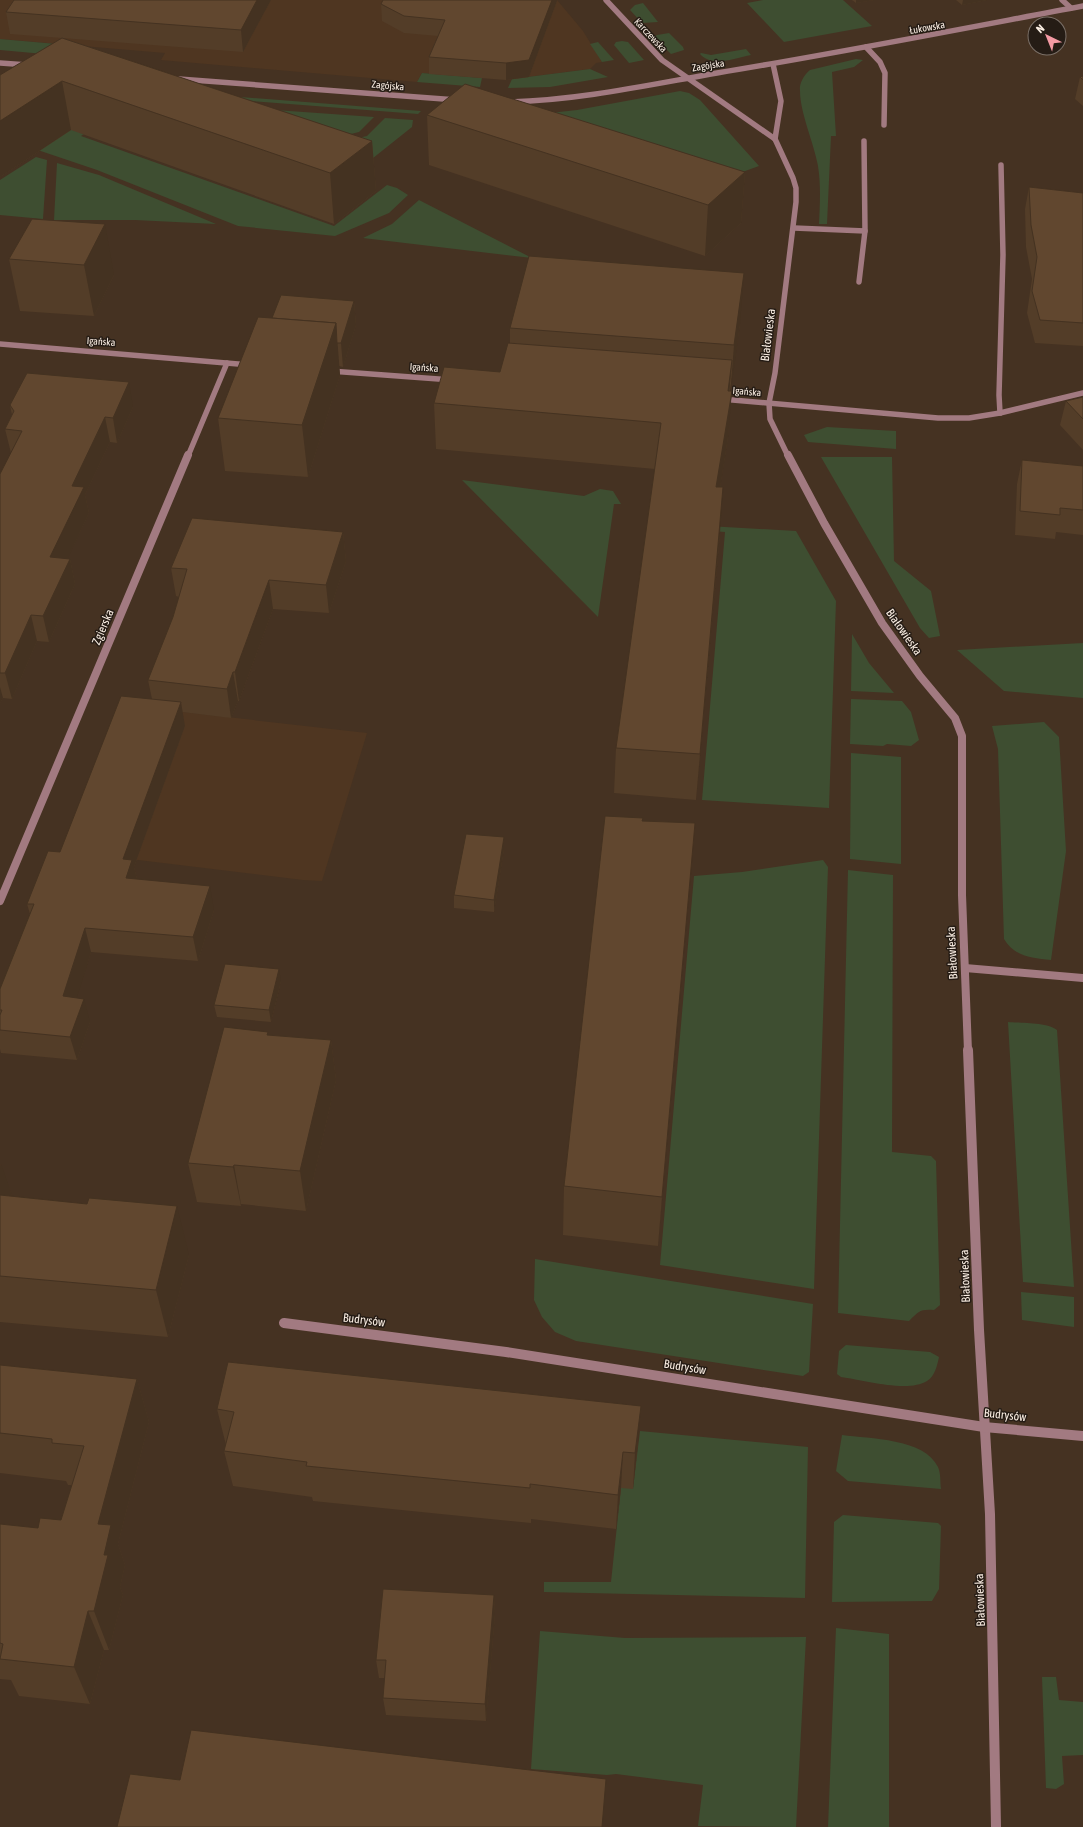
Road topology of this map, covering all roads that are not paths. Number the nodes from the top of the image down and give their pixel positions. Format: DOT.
graph roads {
  1 [pos="606,0"];
  2 [pos="1062,0"];
  3 [pos="1083,6"];
  4 [pos="1071,8"];
  5 [pos="866,47"];
  6 [pos="0,63"];
  7 [pos="773,64"];
  8 [pos="31,66"];
  9 [pos="686,78"];
  10 [pos="176,79"];
  11 [pos="462,100"];
  12 [pos="504,102"];
  13 [pos="884,125"];
  14 [pos="775,139"];
  15 [pos="864,141"];
  16 [pos="1001,164"];
  17 [pos="794,228"];
  18 [pos="865,231"];
  19 [pos="859,282"];
  20 [pos="0,344"];
  21 [pos="227,363"];
  22 [pos="259,365"];
  23 [pos="322,370"];
  24 [pos="455,380"];
  25 [pos="1083,393"];
  26 [pos="715,398"];
  27 [pos="769,403"];
  28 [pos="1000,413"];
  29 [pos="0,900"];
  30 [pos="965,968"];
  31 [pos="1083,978"];
  32 [pos="284,1323"];
  33 [pos="984,1427"];
  34 [pos="1083,1436"];
  35 [pos="996,1827"];
  1 -- 9 [label="street, Karczewska"];
  2 -- 4 [label="street"];
  3 -- 4 [label="street, Łukowska"];
  4 -- 5 [label="street, Łukowska"];
  5 -- 7 [label="street, Łukowska"];
  5 -- 13 [label="street"];
  6 -- 8 [label="street"];
  7 -- 9 [label="street, Zagójska"];
  7 -- 14 [label="street"];
  9 -- 12 [label="street, Zagójska"];
  9 -- 14 [label="street"];
  10 -- 11 [label="street, Zagójska"];
  14 -- 17 [label="street, Białowieska"];
  15 -- 18 [label="street"];
  16 -- 28 [label="street"];
  17 -- 18 [label="street"];
  17 -- 27 [label="street, Białowieska"];
  18 -- 19 [label="street"];
  20 -- 21 [label="street, Igańska"];
  21 -- 22 [label="street, Igańska"];
  21 -- 29 [label="street, Zgierska"];
  23 -- 24 [label="street, Igańska"];
  25 -- 28 [label="street, Igańska"];
  26 -- 27 [label="street, Igańska"];
  27 -- 28 [label="street, Igańska"];
  27 -- 30 [label="street, Białowieska"];
  30 -- 31 [label="street"];
  30 -- 33 [label="street, Białowieska"];
  32 -- 33 [label="street, Budrysów"];
  33 -- 34 [label="street, Budrysów"];
  33 -- 35 [label="street, Białowieska"];
}
